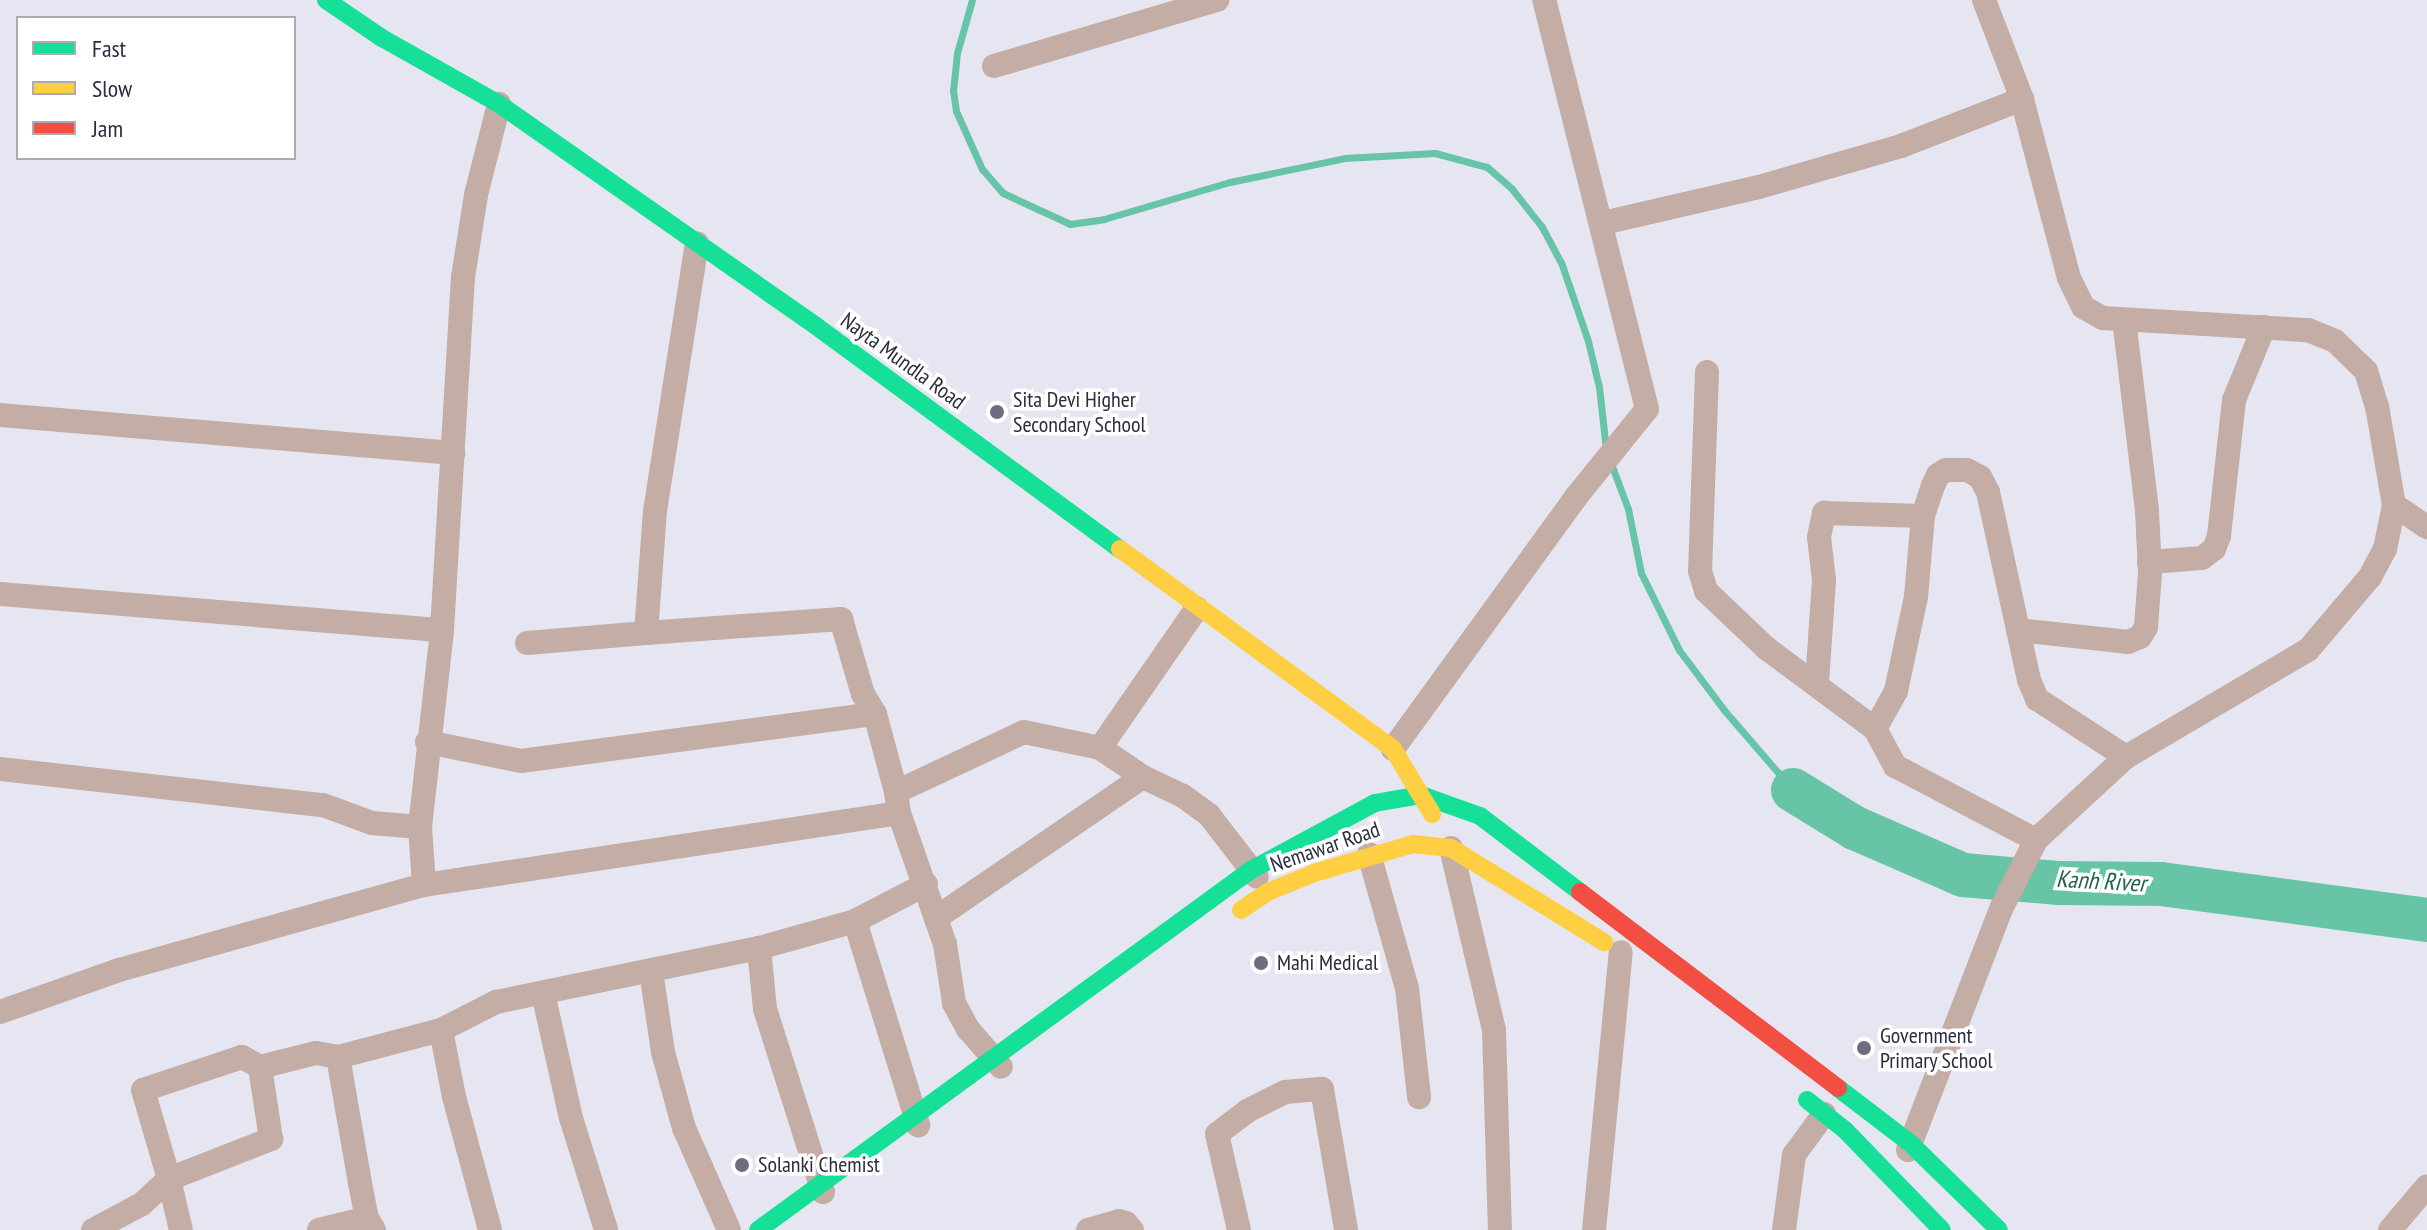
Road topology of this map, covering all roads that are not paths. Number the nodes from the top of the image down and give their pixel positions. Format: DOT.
graph roads {
  1 [pos="326,0"];
  2 [pos="1217,0"];
  3 [pos="1544,0"];
  4 [pos="1984,0"];
  5 [pos="994,66"];
  6 [pos="2022,99"];
  7 [pos="499,104"];
  8 [pos="1603,223"];
  9 [pos="697,243"];
  10 [pos="2124,319"];
  11 [pos="2264,327"];
  12 [pos="1707,372"];
  13 [pos="0,415"];
  14 [pos="453,453"];
  15 [pos="2394,505"];
  16 [pos="1923,516"];
  17 [pos="2427,527"];
  18 [pos="2149,562"];
  19 [pos="0,594"];
  20 [pos="1197,608"];
  21 [pos="442,630"];
  22 [pos="2018,630"];
  23 [pos="646,633"];
  24 [pos="527,643"];
  25 [pos="1817,683"];
  26 [pos="875,714"];
  27 [pos="1875,729"];
  28 [pos="427,742"];
  29 [pos="1100,748"];
  30 [pos="1393,749"];
  31 [pos="2126,757"];
  32 [pos="0,769"];
  33 [pos="1143,777"];
  34 [pos="1421,795"];
  35 [pos="898,803"];
  36 [pos="420,827"];
  37 [pos="2036,840"];
  38 [pos="1451,848"];
  39 [pos="1369,854"];
  40 [pos="1251,870"];
  41 [pos="926,884"];
  42 [pos="424,885"];
  43 [pos="1268,892"];
  44 [pos="936,918"];
  45 [pos="1228,918"];
  46 [pos="855,921"];
  47 [pos="759,948"];
  48 [pos="1621,952"];
  49 [pos="651,971"];
  50 [pos="1645,971"];
  51 [pos="543,993"];
  52 [pos="0,1012"];
  53 [pos="441,1030"];
  54 [pos="1058,1035"];
  55 [pos="338,1057"];
  56 [pos="1000,1065"];
  57 [pos="260,1067"];
  58 [pos="1788,1085"];
  59 [pos="1419,1097"];
  60 [pos="1824,1114"];
  61 [pos="915,1131"];
  62 [pos="1910,1143"];
  63 [pos="169,1179"];
  64 [pos="1896,1183"];
  65 [pos="2427,1186"];
  66 [pos="826,1201"];
  67 [pos="371,1224"];
  68 [pos="93,1230"];
  69 [pos="181,1230"];
  70 [pos="319,1230"];
  71 [pos="490,1230"];
  72 [pos="606,1230"];
  73 [pos="729,1230"];
  74 [pos="758,1230"];
  75 [pos="1088,1230"];
  76 [pos="1132,1230"];
  77 [pos="1239,1230"];
  78 [pos="1346,1230"];
  79 [pos="1500,1230"];
  80 [pos="1594,1230"];
  81 [pos="1784,1230"];
  82 [pos="1942,1230"];
  83 [pos="1999,1230"];
  84 [pos="2390,1230"];
  1 -- 7 [label="main road, Nayta Mundla Road"];
  2 -- 5 [label="street"];
  3 -- 8 [label="street"];
  4 -- 6 [label="street"];
  6 -- 8 [label="street"];
  6 -- 10 [label="street"];
  7 -- 9 [label="main road, Nayta Mundla Road"];
  7 -- 14 [label="street"];
  8 -- 30 [label="street"];
  9 -- 20 [label="main road, Nayta Mundla Road"];
  9 -- 23 [label="street"];
  10 -- 11 [label="street"];
  10 -- 18 [label="street"];
  11 -- 15 [label="street"];
  11 -- 18 [label="street"];
  12 -- 25 [label="street"];
  13 -- 14 [label="street"];
  14 -- 21 [label="street"];
  15 -- 17 [label="street"];
  15 -- 31 [label="street"];
  16 -- 22 [label="street"];
  16 -- 25 [label="street"];
  16 -- 27 [label="street"];
  18 -- 22 [label="street"];
  19 -- 21 [label="street"];
  20 -- 29 [label="street"];
  20 -- 30 [label="main road, Nayta Mundla Road"];
  21 -- 28 [label="street"];
  22 -- 31 [label="street"];
  23 -- 24 [label="street"];
  23 -- 26 [label="street"];
  25 -- 27 [label="street"];
  26 -- 28 [label="street"];
  26 -- 35 [label="street"];
  27 -- 37 [label="street"];
  28 -- 36 [label="street"];
  29 -- 33 [label="street"];
  29 -- 35 [label="street"];
  30 -- 34 [label="main road, Nayta Mundla Road"];
  31 -- 37 [label="street"];
  32 -- 36 [label="street"];
  33 -- 40 [label="street"];
  33 -- 44 [label="street"];
  34 -- 38 [label="main road, Nayta Mundla Road"];
  34 -- 40 [label="main road, Nemawar Road"];
  34 -- 62 [label="main road"];
  35 -- 41 [label="street"];
  35 -- 42 [label="street"];
  36 -- 42 [label="street"];
  37 -- 62 [label="street"];
  38 -- 39 [label="main road, Nemawar Road"];
  38 -- 48 [label="main road, Nemawar Road"];
  38 -- 79 [label="street"];
  39 -- 43 [label="main road, Nemawar Road"];
  39 -- 59 [label="street"];
  40 -- 43 [label="street"];
  40 -- 56 [label="main road, Nemawar Road"];
  41 -- 44 [label="street"];
  41 -- 46 [label="street"];
  42 -- 52 [label="street"];
  43 -- 45 [label="main road, Nemawar Road"];
  44 -- 56 [label="street"];
  46 -- 47 [label="street"];
  46 -- 61 [label="street"];
  47 -- 49 [label="street"];
  47 -- 66 [label="street"];
  48 -- 50 [label="main road, Nemawar Road"];
  48 -- 80 [label="street"];
  49 -- 51 [label="street"];
  49 -- 73 [label="street"];
  51 -- 53 [label="street"];
  51 -- 72 [label="street"];
  53 -- 55 [label="street"];
  53 -- 71 [label="street"];
  54 -- 56 [label="main road, Nemawar Road"];
  55 -- 57 [label="street"];
  55 -- 67 [label="street"];
  56 -- 61 [label="main road, Nemawar Road"];
  57 -- 63 [label="street"];
  57 -- 63 [label="street"];
  58 -- 60 [label="main road"];
  60 -- 64 [label="main road"];
  60 -- 81 [label="street"];
  61 -- 66 [label="main road, Nemawar Road"];
  62 -- 64 [label="street"];
  62 -- 83 [label="main road"];
  63 -- 68 [label="street"];
  63 -- 69 [label="street"];
  64 -- 82 [label="main road"];
  65 -- 84 [label="street"];
  66 -- 74 [label="main road, Nemawar Road"];
  67 -- 70 [label="street"];
  75 -- 76 [label="street"];
  77 -- 78 [label="street"];
}
